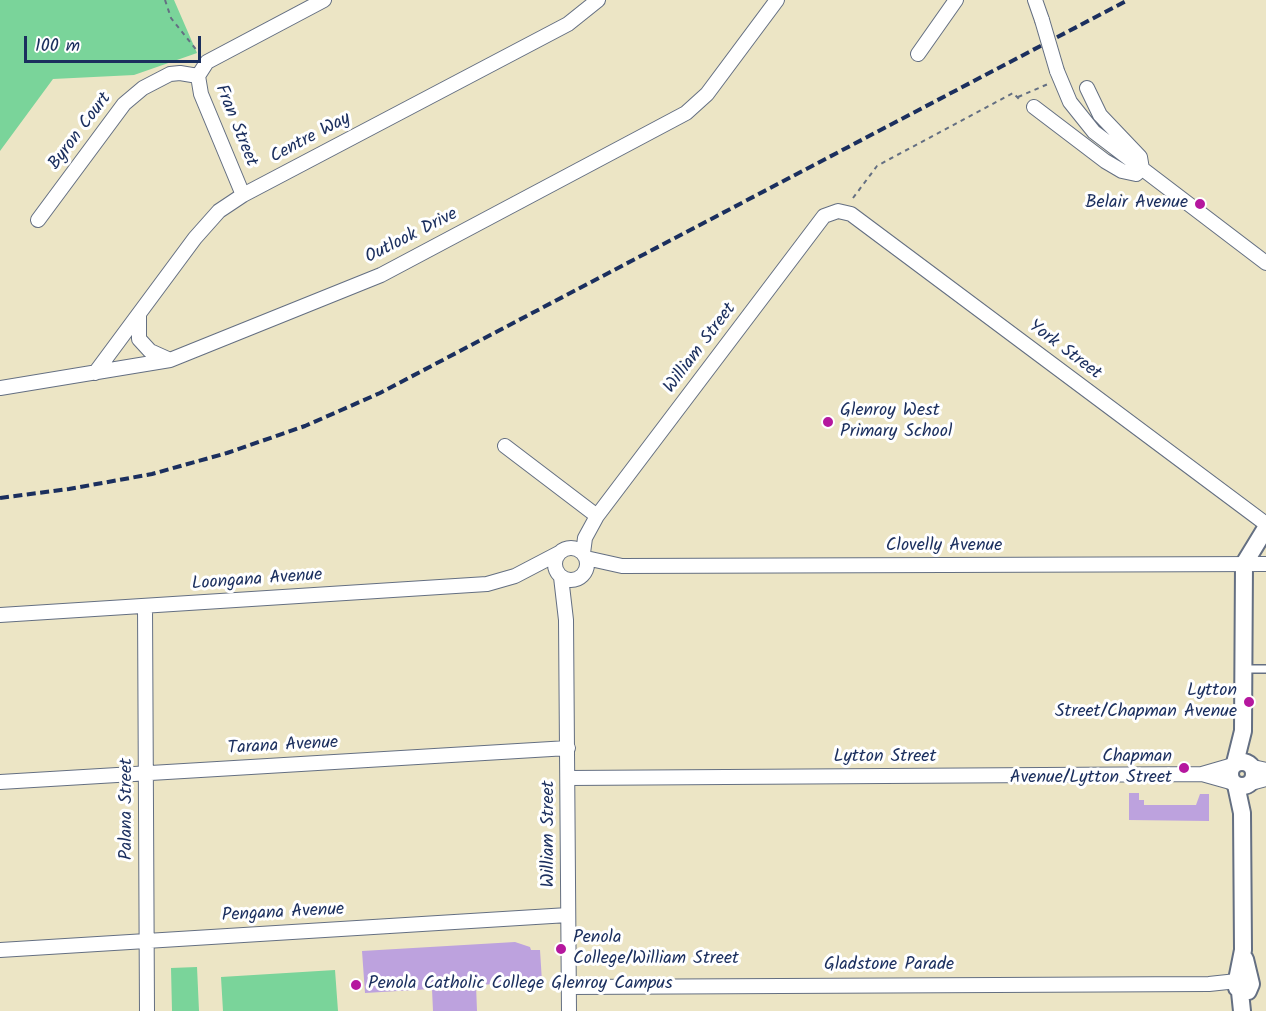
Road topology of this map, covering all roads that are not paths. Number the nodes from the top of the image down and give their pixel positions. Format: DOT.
graph roads {
  1 [pos="324,0"];
  2 [pos="598,0"];
  3 [pos="777,0"];
  4 [pos="956,0"];
  5 [pos="1035,0"];
  6 [pos="918,54"];
  7 [pos="198,76"];
  8 [pos="1087,88"];
  9 [pos="1034,107"];
  10 [pos="1142,169"];
  11 [pos="243,195"];
  12 [pos="838,211"];
  13 [pos="38,219"];
  14 [pos="1266,263"];
  15 [pos="139,314"];
  16 [pos="170,360"];
  17 [pos="95,373"];
  18 [pos="0,388"];
  19 [pos="505,446"];
  20 [pos="597,516"];
  21 [pos="1266,526"];
  22 [pos="561,551"];
  23 [pos="585,556"];
  24 [pos="1244,564"];
  25 [pos="1266,564"];
  26 [pos="622,566"];
  27 [pos="559,575"];
  28 [pos="515,576"];
  29 [pos="581,577"];
  30 [pos="145,606"];
  31 [pos="0,615"];
  32 [pos="566,620"];
  33 [pos="1243,669"];
  34 [pos="1266,669"];
  35 [pos="568,748"];
  36 [pos="146,773"];
  37 [pos="1247,774"];
  38 [pos="568,778"];
  39 [pos="0,782"];
  40 [pos="568,915"];
  41 [pos="147,940"];
  42 [pos="0,950"];
  43 [pos="1248,986"];
  44 [pos="569,987"];
  45 [pos="147,1011"];
  46 [pos="569,1011"];
  47 [pos="1243,1011"];
  1 -- 7 [label="street, Fran Street"];
  2 -- 11 [label="street, Centre Way"];
  3 -- 16 [label="street, Outlook Drive"];
  4 -- 6 [label="street"];
  5 -- 10 [label="street, bridge"];
  7 -- 11 [label="street, Fran Street"];
  7 -- 13 [label="street, Byron Court"];
  8 -- 10 [label="street"];
  9 -- 10 [label="street"];
  10 -- 14 [label="street"];
  11 -- 15 [label="street, Centre Way"];
  12 -- 20 [label="street, William Street"];
  12 -- 21 [label="street, York Street"];
  15 -- 16 [label="street"];
  15 -- 17 [label="street, Centre Way"];
  16 -- 17 [label="street, Outlook Drive"];
  17 -- 18 [label="street, Outlook Drive"];
  19 -- 20 [label="street"];
  20 -- 22 [label="street, William Street"];
  20 -- 23 [label="street, William Street"];
  21 -- 24 [label="street"];
  22 -- 23 [label="street"];
  22 -- 27 [label="street"];
  22 -- 28 [label="street, Loongana Avenue"];
  23 -- 26 [label="street, Clovelly Avenue"];
  23 -- 29 [label="street"];
  24 -- 25 [label="street, Clovelly Avenue"];
  24 -- 26 [label="street, Clovelly Avenue"];
  24 -- 33 [label="street"];
  26 -- 29 [label="street, Clovelly Avenue"];
  27 -- 28 [label="street, Loongana Avenue"];
  27 -- 29 [label="street"];
  27 -- 32 [label="street, William Street"];
  28 -- 30 [label="street, Loongana Avenue"];
  29 -- 32 [label="street, William Street"];
  30 -- 31 [label="street, Loongana Avenue"];
  30 -- 36 [label="street, Palana Street"];
  32 -- 35 [label="street, William Street"];
  33 -- 34 [label="lane"];
  33 -- 37 [label="street"];
  35 -- 36 [label="street, Tarana Avenue"];
  35 -- 38 [label="street, William Street"];
  36 -- 39 [label="street, Tarana Avenue"];
  36 -- 41 [label="street, Palana Street"];
  37 -- 38 [label="street, Lytton Street"];
  37 -- 43 [label="street"];
  38 -- 40 [label="street, William Street"];
  40 -- 41 [label="street, Pengana Avenue"];
  40 -- 44 [label="street, William Street"];
  41 -- 42 [label="street, Pengana Avenue"];
  41 -- 45 [label="street, Palana Street"];
  43 -- 44 [label="street, Gladstone Parade"];
  43 -- 47 [label="street"];
  44 -- 46 [label="street, William Street"];
}
